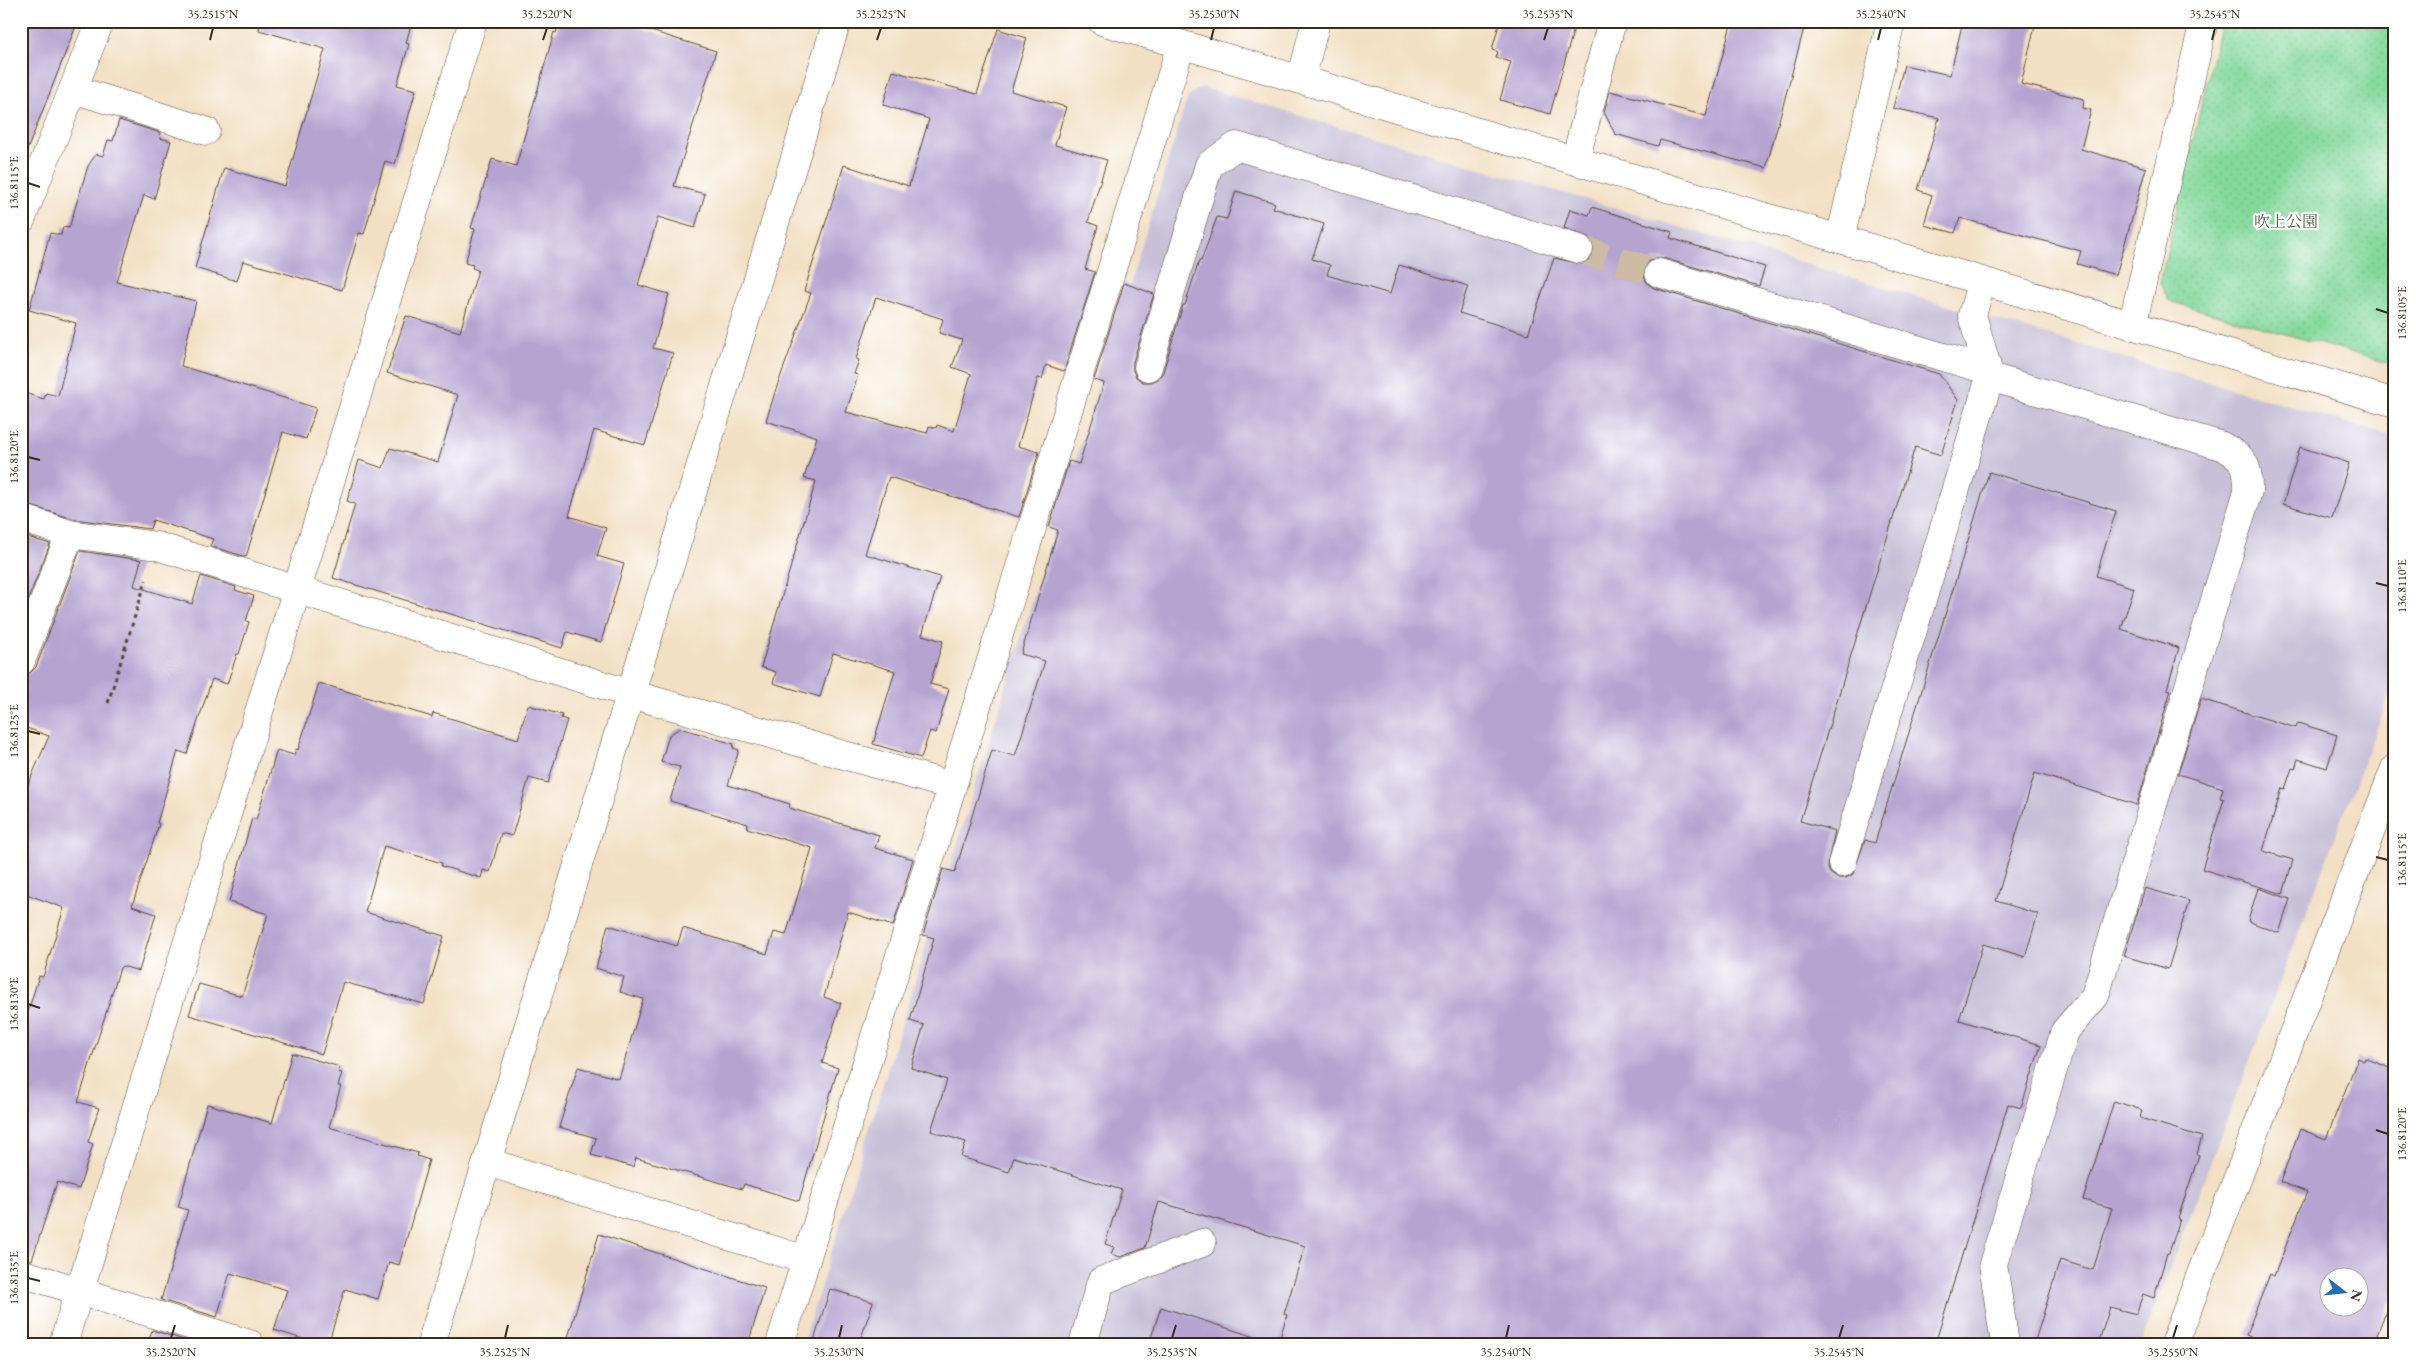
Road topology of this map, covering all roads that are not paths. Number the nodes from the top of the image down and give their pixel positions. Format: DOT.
graph roads {
  1 [pos="100,21"];
  2 [pos="473,21"];
  3 [pos="837,21"];
  4 [pos="1102,21"];
  5 [pos="1316,21"];
  6 [pos="1612,21"];
  7 [pos="1892,21"];
  8 [pos="2204,21"];
  9 [pos="1180,45"];
  10 [pos="1301,80"];
  11 [pos="73,89"];
  12 [pos="206,131"];
  13 [pos="1575,161"];
  14 [pos="21,220"];
  15 [pos="1840,239"];
  16 [pos="1579,249"];
  17 [pos="1659,273"];
  18 [pos="1982,281"];
  19 [pos="2132,326"];
  20 [pos="1148,367"];
  21 [pos="1989,373"];
  22 [pos="2395,403"];
  23 [pos="21,518"];
  24 [pos="70,534"];
  25 [pos="296,590"];
  26 [pos="21,661"];
  27 [pos="631,694"];
  28 [pos="2395,768"];
  29 [pos="952,786"];
  30 [pos="2385,823"];
  31 [pos="1842,863"];
  32 [pos="487,1162"];
  33 [pos="1202,1244"];
  34 [pos="806,1260"];
  35 [pos="21,1273"];
  36 [pos="80,1291"];
  37 [pos="64,1344"];
  38 [pos="250,1344"];
  39 [pos="431,1344"];
  40 [pos="780,1344"];
  41 [pos="1083,1344"];
  42 [pos="2005,1344"];
  43 [pos="2174,1344"];
  1 -- 11 [label="street"];
  2 -- 25 [label="street"];
  3 -- 27 [label="street"];
  4 -- 9 [label="street"];
  5 -- 10 [label="street"];
  6 -- 13 [label="street"];
  7 -- 15 [label="street"];
  8 -- 19 [label="street"];
  9 -- 10 [label="street"];
  9 -- 29 [label="street"];
  10 -- 13 [label="street"];
  11 -- 12 [label="street"];
  11 -- 14 [label="street"];
  13 -- 15 [label="street"];
  15 -- 18 [label="street"];
  16 -- 20 [label="street"];
  17 -- 21 [label="street"];
  18 -- 19 [label="street"];
  18 -- 21 [label="street"];
  19 -- 22 [label="street"];
  21 -- 31 [label="street"];
  21 -- 42 [label="street"];
  23 -- 24 [label="street"];
  24 -- 25 [label="street"];
  24 -- 26 [label="street"];
  25 -- 27 [label="street"];
  25 -- 36 [label="street"];
  27 -- 29 [label="street"];
  27 -- 32 [label="street"];
  28 -- 30 [label="street"];
  29 -- 34 [label="street"];
  30 -- 43 [label="street"];
  32 -- 34 [label="street"];
  32 -- 39 [label="street"];
  33 -- 41 [label="street"];
  34 -- 40 [label="street"];
  35 -- 36 [label="street"];
  36 -- 37 [label="street"];
  36 -- 38 [label="street"];
}
